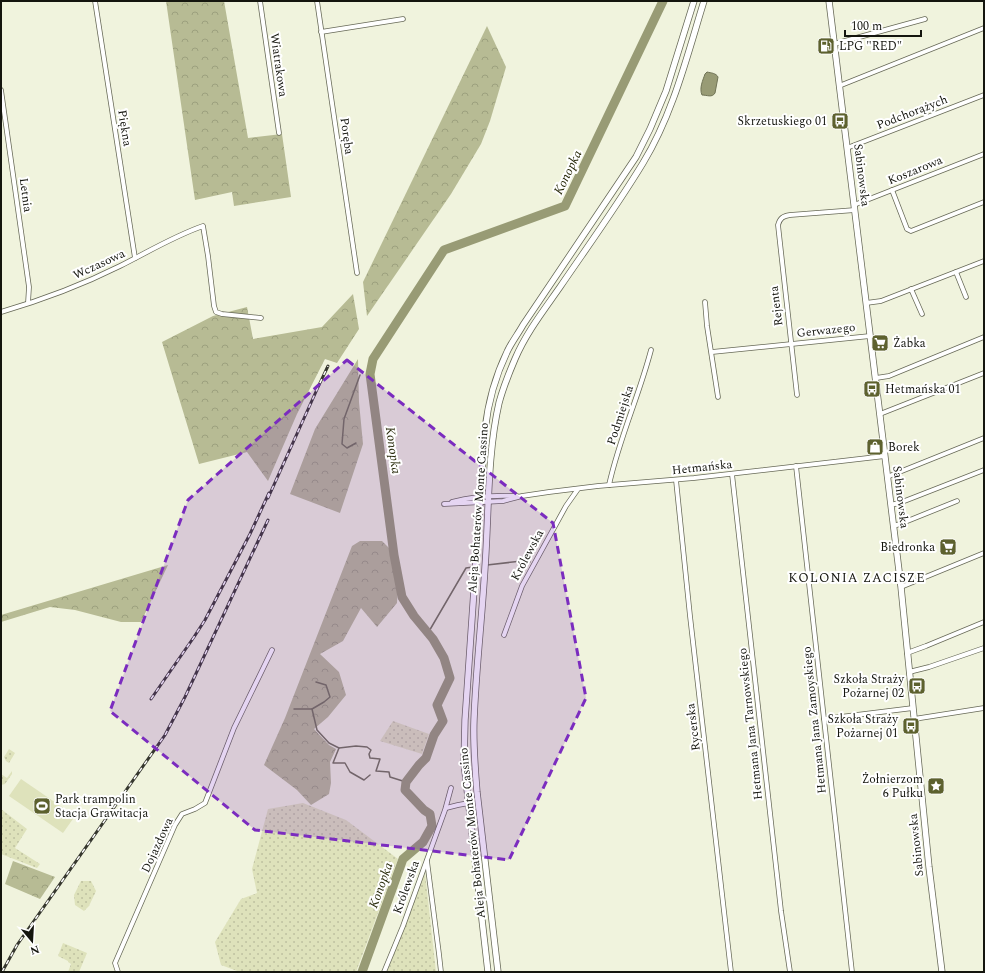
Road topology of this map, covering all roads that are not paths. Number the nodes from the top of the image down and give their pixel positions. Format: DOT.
graph roads {
  1 [pos="95,1"];
  2 [pos="260,1"];
  3 [pos="317,1"];
  4 [pos="694,1"];
  5 [pos="704,1"];
  6 [pos="829,1"];
  7 [pos="403,19"];
  8 [pos="925,19"];
  9 [pos="984,28"];
  10 [pos="321,32"];
  11 [pos="834,44"];
  12 [pos="839,86"];
  13 [pos="1,90"];
  14 [pos="984,95"];
  15 [pos="279,133"];
  16 [pos="847,148"];
  17 [pos="984,154"];
  18 [pos="892,190"];
  19 [pos="984,202"];
  20 [pos="854,207"];
  21 [pos="784,216"];
  22 [pos="136,258"];
  23 [pos="984,261"];
  24 [pos="956,272"];
  25 [pos="357,273"];
  26 [pos="911,289"];
  27 [pos="966,297"];
  28 [pos="705,302"];
  29 [pos="866,303"];
  30 [pos="28,304"];
  31 [pos="1,312"];
  32 [pos="922,314"];
  33 [pos="261,318"];
  34 [pos="870,336"];
  35 [pos="984,337"];
  36 [pos="791,344"];
  37 [pos="651,350"];
  38 [pos="712,352"];
  39 [pos="984,373"];
  40 [pos="876,378"];
  41 [pos="797,395"];
  42 [pos="718,397"];
  43 [pos="880,414"];
  44 [pos="984,438"];
  45 [pos="885,456"];
  46 [pos="796,466"];
  47 [pos="984,470"];
  48 [pos="732,474"];
  49 [pos="887,477"];
  50 [pos="676,480"];
  51 [pos="609,485"];
  52 [pos="578,489"];
  53 [pos="489,499"];
  54 [pos="480,500"];
  55 [pos="957,501"];
  56 [pos="891,505"];
  57 [pos="893,526"];
  58 [pos="984,553"];
  59 [pos="901,587"];
  60 [pos="984,622"];
  61 [pos="504,635"];
  62 [pos="984,648"];
  63 [pos="272,650"];
  64 [pos="907,653"];
  65 [pos="909,672"];
  66 [pos="913,708"];
  67 [pos="984,708"];
  68 [pos="824,719"];
  69 [pos="914,719"];
  70 [pos="451,788"];
  71 [pos="469,803"];
  72 [pos="446,808"];
  73 [pos="427,858"];
  74 [pos="118,972"];
  75 [pos="384,972"];
  76 [pos="441,972"];
  77 [pos="488,972"];
  78 [pos="498,972"];
  79 [pos="731,972"];
  80 [pos="790,972"];
  81 [pos="852,972"];
  82 [pos="942,972"];
  1 -- 22 [label="street, Piękna"];
  2 -- 15 [label="street, Wiatrakowa"];
  3 -- 10 [label="street, Poręba"];
  4 -- 54 [label="main road, Aleja Bohaterów Monte Cassino"];
  5 -- 53 [label="main road, Aleja Bohaterów Monte Cassino"];
  6 -- 11 [label="main road, Sabinowska"];
  7 -- 10 [label="street"];
  8 -- 11 [label="street"];
  9 -- 12 [label="street"];
  10 -- 25 [label="street, Poręba"];
  11 -- 12 [label="main road, Sabinowska"];
  12 -- 16 [label="main road, Sabinowska"];
  13 -- 30 [label="street, Letnia"];
  14 -- 16 [label="street, Podchorążych"];
  16 -- 20 [label="main road, Sabinowska"];
  17 -- 18 [label="street, Koszarowa"];
  18 -- 19 [label="street"];
  18 -- 20 [label="street, Koszarowa"];
  20 -- 21 [label="street, Koszarowa"];
  20 -- 29 [label="main road, Sabinowska"];
  21 -- 36 [label="street, Rejenta"];
  22 -- 30 [label="street, Wczasowa"];
  22 -- 33 [label="street, Wczasowa"];
  23 -- 24 [label="street"];
  24 -- 26 [label="street"];
  24 -- 27 [label="street"];
  26 -- 29 [label="street"];
  26 -- 32 [label="street"];
  28 -- 38 [label="street"];
  29 -- 34 [label="main road, Sabinowska"];
  30 -- 31 [label="street, Wczasowa"];
  34 -- 36 [label="street, Gerwazego"];
  34 -- 40 [label="main road, Sabinowska"];
  35 -- 40 [label="street"];
  36 -- 38 [label="street, Gerwazego"];
  36 -- 41 [label="street, Rejenta"];
  37 -- 51 [label="street, Podmiejska"];
  38 -- 42 [label="street"];
  39 -- 43 [label="street"];
  40 -- 43 [label="main road, Sabinowska"];
  43 -- 45 [label="main road, Sabinowska"];
  44 -- 49 [label="street"];
  45 -- 46 [label="street, Hetmańska"];
  45 -- 49 [label="main road, Sabinowska"];
  46 -- 48 [label="street, Hetmańska"];
  46 -- 68 [label="street, Hetmana Jana Zamoyskiego"];
  47 -- 56 [label="street"];
  48 -- 50 [label="street, Hetmańska"];
  48 -- 80 [label="street, Hetmana Jana Tarnowskiego"];
  49 -- 56 [label="main road, Sabinowska"];
  50 -- 51 [label="street, Hetmańska"];
  50 -- 79 [label="street, Rycerska"];
  51 -- 52 [label="street, Hetmańska"];
  52 -- 53 [label="street, Hetmańska"];
  52 -- 61 [label="street, Królewska"];
  53 -- 54 [label="street, Hetmańska"];
  53 -- 78 [label="main road, Aleja Bohaterów Monte Cassino"];
  54 -- 54 [label="street, Hetmańska"];
  54 -- 71 [label="main road, Aleja Bohaterów Monte Cassino"];
  55 -- 57 [label="street"];
  56 -- 57 [label="main road, Sabinowska"];
  57 -- 59 [label="main road, Sabinowska"];
  58 -- 59 [label="street"];
  59 -- 64 [label="main road, Sabinowska"];
  60 -- 64 [label="street"];
  62 -- 65 [label="street"];
  63 -- 74 [label="street, Dojazdowa"];
  64 -- 65 [label="main road, Sabinowska"];
  65 -- 66 [label="main road, Sabinowska"];
  66 -- 68 [label="street"];
  66 -- 69 [label="main road, Sabinowska"];
  67 -- 69 [label="street"];
  68 -- 81 [label="street, Hetmana Jana Zamoyskiego"];
  69 -- 82 [label="main road, Sabinowska"];
  70 -- 72 [label="street, Królewska"];
  71 -- 72 [label="street"];
  71 -- 77 [label="main road, Aleja Bohaterów Monte Cassino"];
  72 -- 73 [label="street, Królewska"];
  73 -- 75 [label="street, Królewska"];
  73 -- 76 [label="street"];
}
